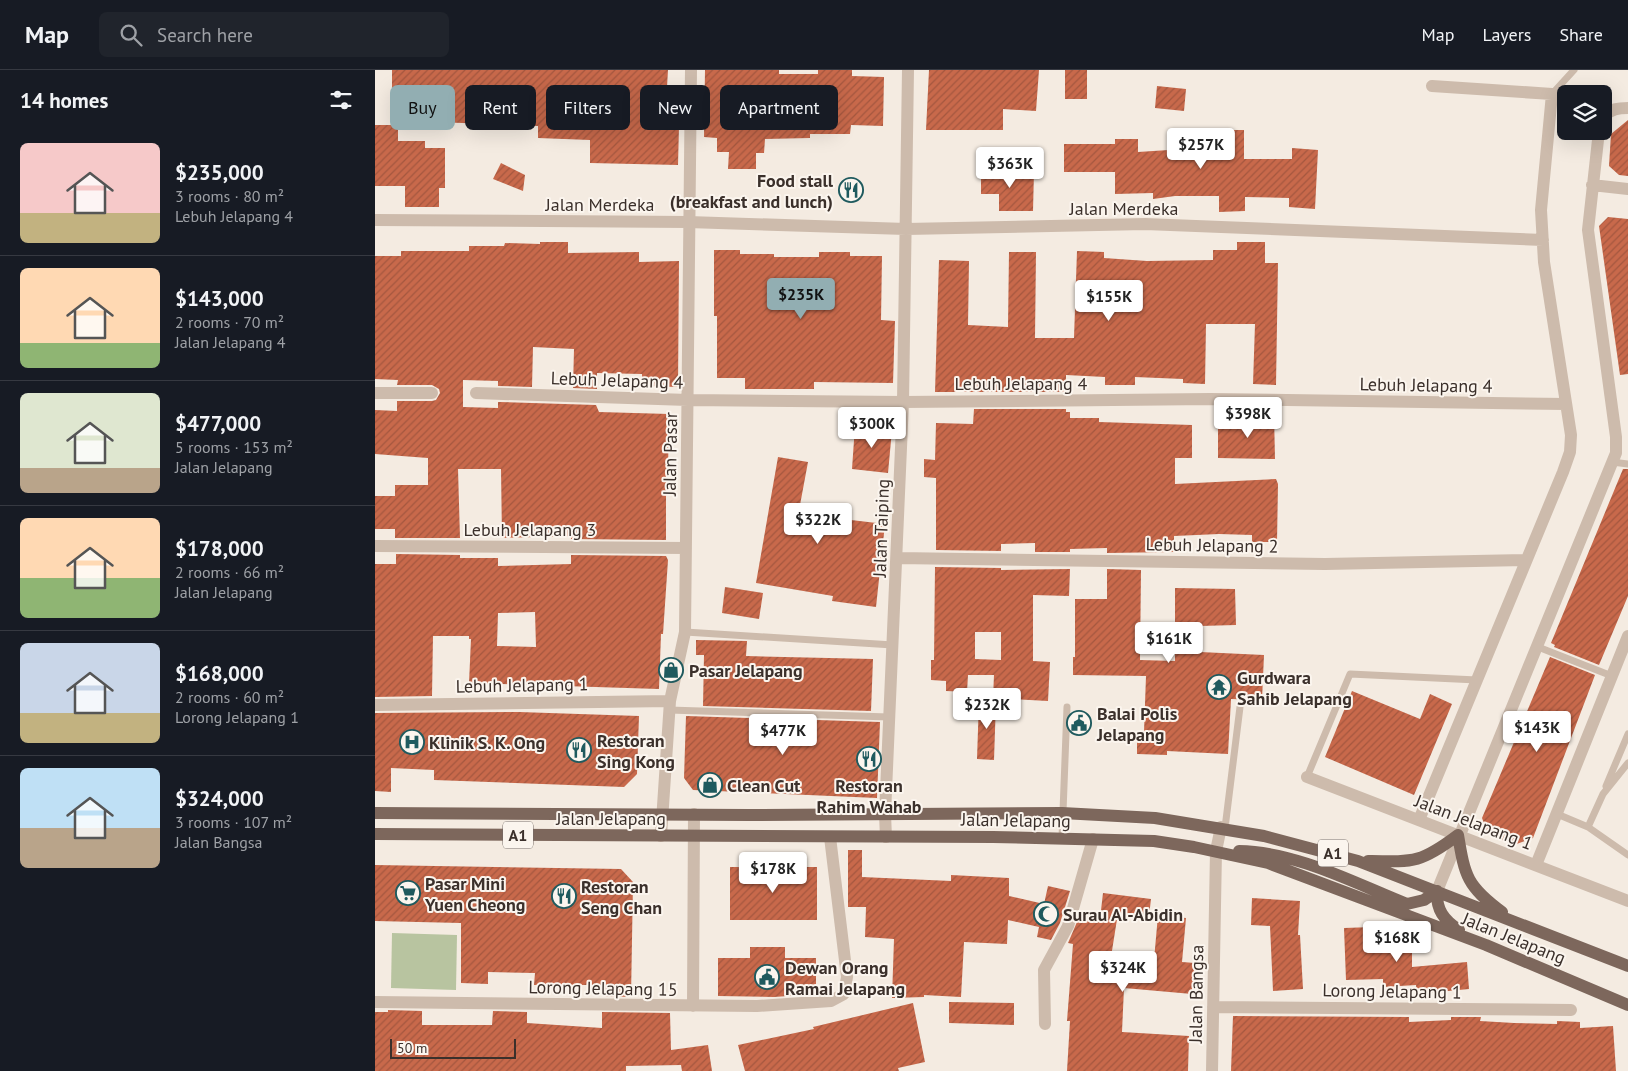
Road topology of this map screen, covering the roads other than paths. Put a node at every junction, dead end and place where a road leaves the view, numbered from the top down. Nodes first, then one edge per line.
1 (691, 70) edge
2 (908, 70) edge
3 (1574, 70) edge
4 (1432, 86) dead end
5 (1552, 94) junction
6 (1628, 108) edge
7 (1612, 111) edge
8 (1598, 140) edge
9 (1592, 185) junction
10 (1628, 189) edge
11 (375, 220) edge
12 (688, 222) junction
13 (906, 229) junction
14 (1543, 240) junction
15 (476, 392) dead end
16 (375, 393) edge
17 (432, 393) dead end
18 (689, 400) junction
19 (903, 402) junction
20 (1566, 404) junction
21 (1612, 462) junction
22 (1628, 464) edge
23 (375, 546) edge
24 (686, 548) junction
25 (897, 558) junction
26 (1525, 560) junction
27 (685, 632) junction
28 (1628, 636) edge
29 (893, 645) junction
30 (1538, 648) junction
31 (1612, 676) junction
32 (1477, 680) junction
33 (375, 705) edge
34 (670, 706) junction
35 (1067, 707) dead end
36 (1240, 707) dead end
37 (889, 718) junction
38 (1628, 734) edge
39 (1628, 763) edge
40 (1307, 777) joint
41 (1603, 794) junction
42 (375, 813) edge
43 (1062, 813) junction
44 (661, 814) junction
45 (693, 814) junction
46 (885, 814) junction
47 (1557, 814) junction
48 (1419, 820) junction
49 (1588, 827) junction
50 (1223, 828) junction
51 (375, 834) edge
52 (1458, 835) junction
53 (661, 836) junction
54 (693, 837) junction
55 (829, 837) junction
56 (886, 837) junction
57 (1062, 838) junction
58 (1093, 839) junction
59 (1216, 851) junction
60 (1628, 856) edge
61 (1358, 861) junction
62 (1537, 865) junction
63 (1437, 892) junction
64 (1628, 900) edge
65 (1513, 921) junction
66 (1486, 945) junction
67 (1628, 966) edge
68 (375, 1002) edge
69 (1628, 1005) edge
70 (693, 1006) junction
71 (1213, 1007) junction
72 (1571, 1010) dead end
73 (1045, 1024) dead end
74 (1212, 1071) edge

1 - 12 street, Jalan Pasar
2 - 13 street, Jalan Taiping
3 - 5 lane
4 - 5 street
5 - 14 street
6 - 7 street
8 - 9 street
9 - 10 street
9 - 21 street
11 - 12 street, Jalan Merdeka
12 - 13 street, Jalan Merdeka
12 - 18 street, Jalan Pasar
13 - 14 street, Jalan Merdeka
13 - 19 street, Jalan Taiping
14 - 20 street
15 - 18 street, Lebuh Jelapang 4
16 - 17 street
18 - 19 street, Lebuh Jelapang 4
18 - 24 street, Jalan Pasar
19 - 20 street, Lebuh Jelapang 4
19 - 25 street, Jalan Taiping
20 - 26 street
21 - 22 lane
21 - 30 street
23 - 24 street, Lebuh Jelapang 3
24 - 27 street, Jalan Pasar
25 - 26 street, Lebuh Jelapang 2
25 - 29 street, Jalan Taiping
26 - 32 street
27 - 29 lane
27 - 34 street, Jalan Pasar
28 - 31 street
29 - 37 street, Jalan Taiping
30 - 31 lane
30 - 52 street
31 - 47 street
32 - 40 lane
32 - 48 street
33 - 34 street, Lebuh Jelapang 1
34 - 37 lane
34 - 44 street, Jalan Pasar
35 - 43 lane
36 - 50 lane
37 - 46 street, Jalan Taiping
38 - 41 lane
39 - 41 lane
40 - 48 street, Jalan Jelapang 1
41 - 49 lane
42 - 44 main road, Jalan Jelapang / A1
43 - 46 main road, Jalan Jelapang / A1
43 - 50 main road, Jalan Jelapang / A1
43 - 57 lane
44 - 45 main road, Jalan Jelapang / A1
44 - 53 street, Jalan Pasar
45 - 46 main road, Jalan Jelapang / A1
45 - 54 street
46 - 56 street, Jalan Taiping
47 - 49 lane
47 - 62 street
48 - 52 street, Jalan Jelapang 1
49 - 60 lane
50 - 59 street, Jalan Bangsa
50 - 61 main road, Jalan Jelapang / A1
51 - 53 main road, Jalan Jelapang / A1
52 - 61 main road
52 - 62 street, Jalan Jelapang 1
52 - 63 street
52 - 65 main road
53 - 54 main road, Jalan Jelapang / A1
54 - 55 main road, Jalan Jelapang / A1
54 - 70 street
55 - 56 main road, Jalan Jelapang / A1
55 - 70 street, Lorong Jelapang 15
56 - 57 main road, Jalan Jelapang / A1
57 - 58 main road, Jalan Jelapang / A1
58 - 59 main road, Jalan Jelapang / A1
58 - 73 street
59 - 63 main road
59 - 66 main road, Jalan Jelapang / A1
59 - 71 street, Jalan Bangsa
61 - 63 main road, Jalan Jelapang / A1
62 - 64 street, Jalan Jelapang 1
63 - 65 main road, Jalan Jelapang / A1
63 - 66 main road
65 - 67 main road, Jalan Jelapang / A1
66 - 69 main road, Jalan Jelapang / A1
68 - 70 street, Lorong Jelapang 15
71 - 72 street, Lorong Jelapang 1
71 - 74 street, Jalan Bangsa

